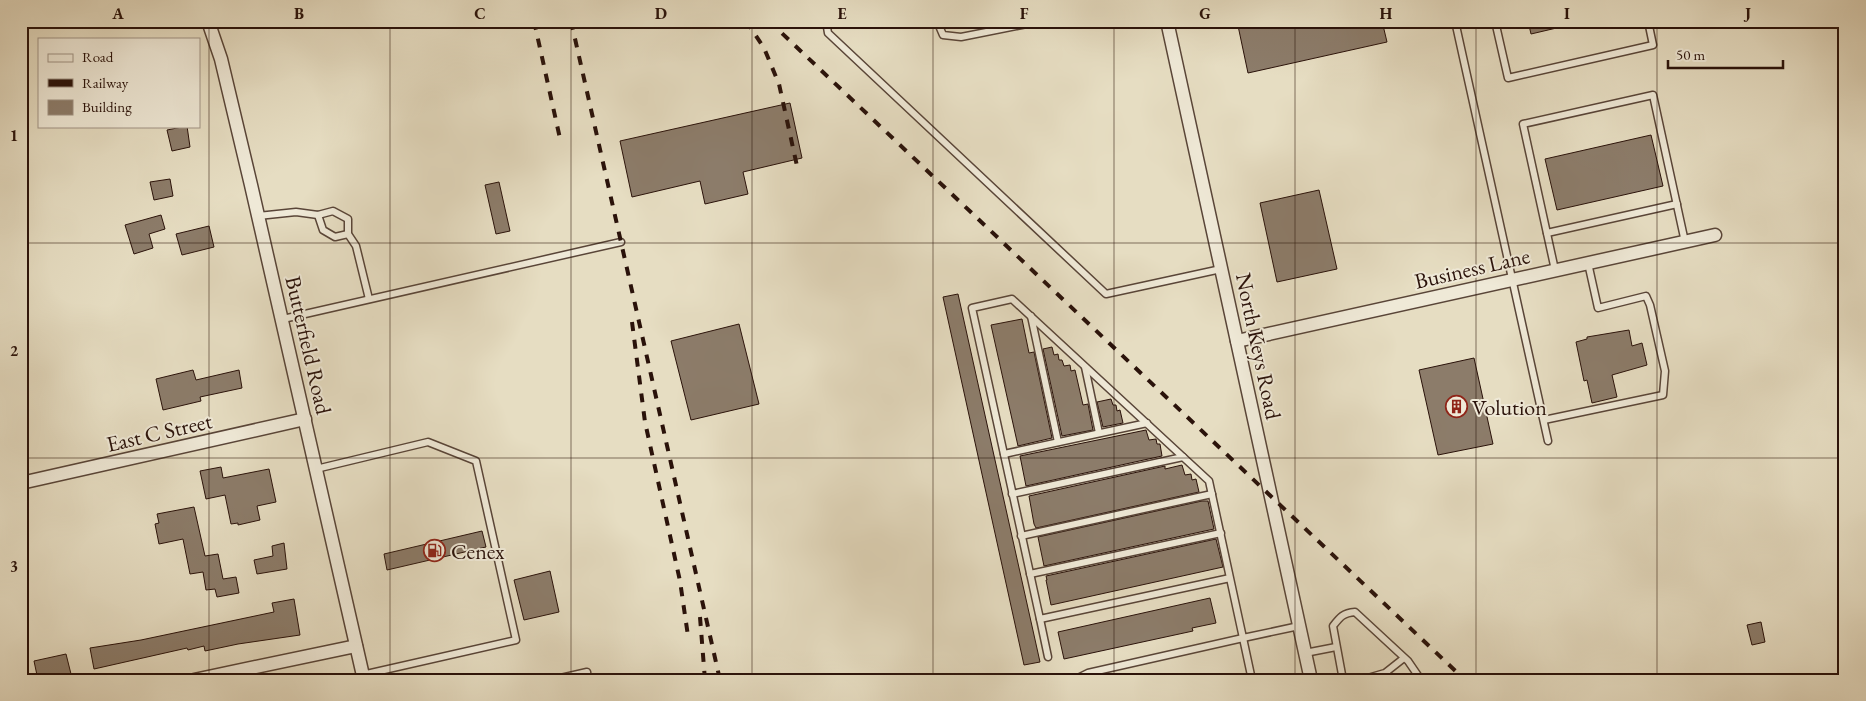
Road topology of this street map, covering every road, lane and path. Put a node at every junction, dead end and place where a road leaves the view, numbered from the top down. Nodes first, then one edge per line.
1 (208, 21) edge
2 (826, 21) edge
3 (938, 21) edge
4 (1042, 21) edge
5 (1167, 21) edge
6 (1455, 21) edge
7 (1495, 21) edge
8 (1648, 21) edge
9 (1676, 204) junction
10 (318, 214) junction
11 (258, 216) junction
12 (1547, 233) junction
13 (348, 234) junction
14 (1715, 235) dead end
15 (621, 242) dead end
16 (1685, 242) junction
17 (1588, 263) junction
18 (1221, 268) junction
19 (1555, 270) junction
20 (1513, 280) junction
21 (369, 299) junction
22 (1031, 316) junction
23 (282, 319) junction
24 (1237, 341) junction
25 (1085, 367) junction
26 (306, 419) junction
27 (1544, 420) junction
28 (1147, 422) junction
29 (1099, 433) junction
30 (1548, 441) dead end
31 (1058, 442) junction
32 (1004, 454) junction
33 (1183, 457) junction
34 (316, 468) junction
35 (21, 483) edge
36 (1012, 494) junction
37 (1212, 494) junction
38 (1221, 533) junction
39 (1021, 536) junction
40 (1030, 574) junction
41 (1230, 578) junction
42 (1040, 620) junction
43 (1299, 626) junction
44 (1244, 638) junction
45 (356, 646) junction
46 (1336, 648) junction
47 (1305, 653) junction
48 (1048, 657) dead end
49 (1404, 658) junction
50 (363, 677) edge
51 (194, 680) edge
52 (552, 680) edge
53 (588, 680) edge
54 (1074, 680) edge
55 (1252, 680) edge
56 (1311, 680) edge
57 (1343, 680) edge
58 (1361, 680) edge
59 (1421, 680) edge

1 - 11 street, Butterfield Road
2 - 18 lane
3 - 4 lane
5 - 18 street, North Keys Road
6 - 20 lane
7 - 8 lane
9 - 12 lane
9 - 12 lane
9 - 16 lane
10 - 11 lane
10 - 13 lane
10 - 13 lane
11 - 23 street, Butterfield Road
12 - 19 lane
13 - 21 lane
14 - 16 street, Business Lane
15 - 21 lane
16 - 17 street, Business Lane
17 - 19 street, Business Lane
17 - 27 lane
18 - 24 street, North Keys Road
19 - 20 street, Business Lane
20 - 24 street, Business Lane
20 - 27 lane
21 - 23 lane
22 - 25 lane
22 - 31 lane
22 - 32 lane
23 - 26 street, Butterfield Road
24 - 43 street, North Keys Road
25 - 28 lane
25 - 29 lane
26 - 34 street, Butterfield Road
26 - 35 street, East C Street
27 - 30 lane
28 - 29 lane
28 - 33 lane
29 - 31 lane
31 - 32 lane
32 - 36 lane
33 - 36 lane
33 - 37 lane
34 - 45 street, Butterfield Road
34 - 50 lane
36 - 39 lane
37 - 38 lane
37 - 39 lane
38 - 40 lane
38 - 41 lane
39 - 40 lane
40 - 42 lane
41 - 42 lane
41 - 44 lane
42 - 48 lane
43 - 44 lane
43 - 47 street, North Keys Road
44 - 54 lane
44 - 55 lane
45 - 50 street, Butterfield Road
45 - 51 street
46 - 47 lane
46 - 49 lane
46 - 57 lane
47 - 56 street, North Keys Road
49 - 58 lane
49 - 59 lane
52 - 53 lane

